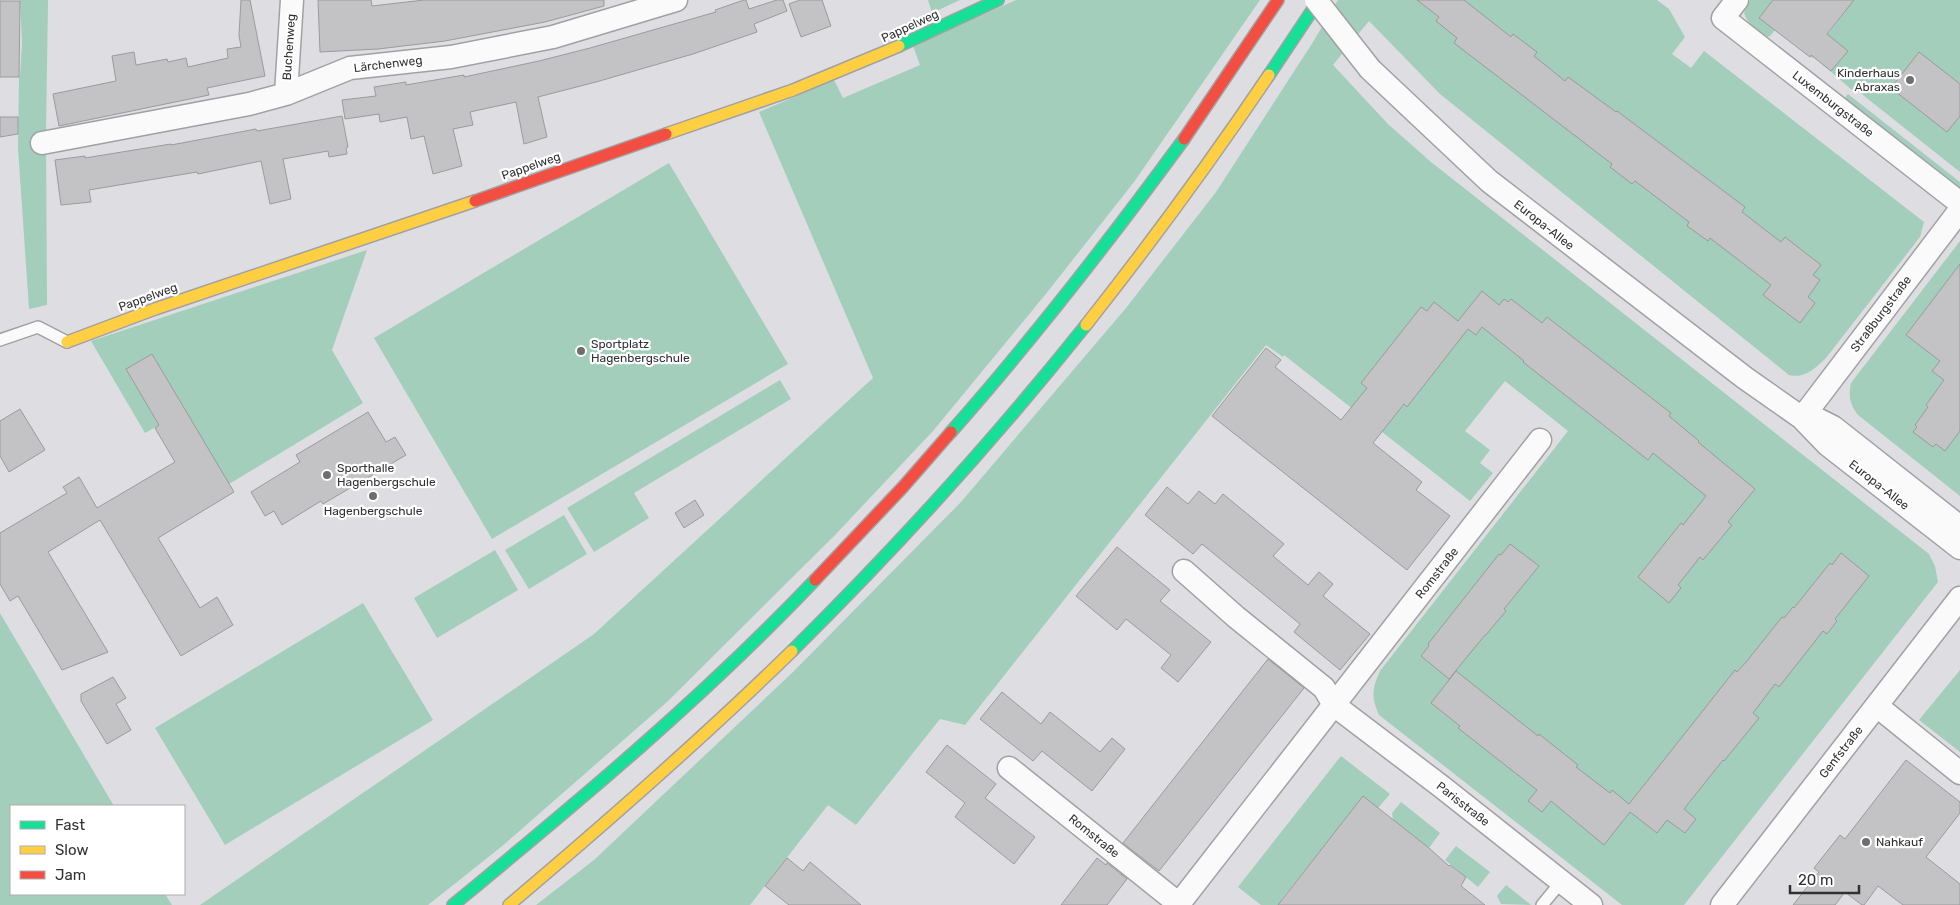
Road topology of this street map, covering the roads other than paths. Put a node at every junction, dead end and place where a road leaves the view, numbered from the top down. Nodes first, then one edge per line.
1 (292, 0) edge
2 (676, 0) edge
3 (998, 0) edge
4 (1278, 0) edge
5 (1318, 0) edge
6 (1737, 0) edge
7 (286, 94) junction
8 (42, 143) dead end
9 (1960, 203) edge
10 (1960, 210) edge
11 (0, 340) edge
12 (67, 342) joint
13 (1802, 418) junction
14 (1540, 440) dead end
15 (1960, 527) edge
16 (1960, 548) edge
17 (1184, 571) dead end
18 (1960, 598) edge
19 (1334, 705) junction
20 (1877, 706) junction
21 (1009, 768) dead end
22 (1960, 773) edge
23 (1561, 882) junction
24 (1178, 904) edge
25 (453, 905) edge
26 (509, 905) edge
27 (1542, 905) edge
28 (1590, 905) edge
29 (1722, 905) edge

1 - 7 street, Buchenweg
2 - 7 street, Lärchenweg
3 - 12 main road, Pappelweg
4 - 25 main road
5 - 13 street, Europa-Allee, bridge
5 - 26 main road
6 - 9 street, Luxemburgstraße
7 - 8 street, Lärchenweg
10 - 13 street, Straßburgstraße
11 - 12 lane
13 - 15 street, Europa-Allee
13 - 16 street, Europa-Allee
14 - 19 street, Romstraße
17 - 19 street
18 - 20 street, Genfstraße
19 - 23 street, Parisstraße
19 - 24 street, Romstraße
20 - 22 street
20 - 29 street, Genfstraße
21 - 24 street, Romstraße
23 - 27 lane
23 - 28 street, Parisstraße

